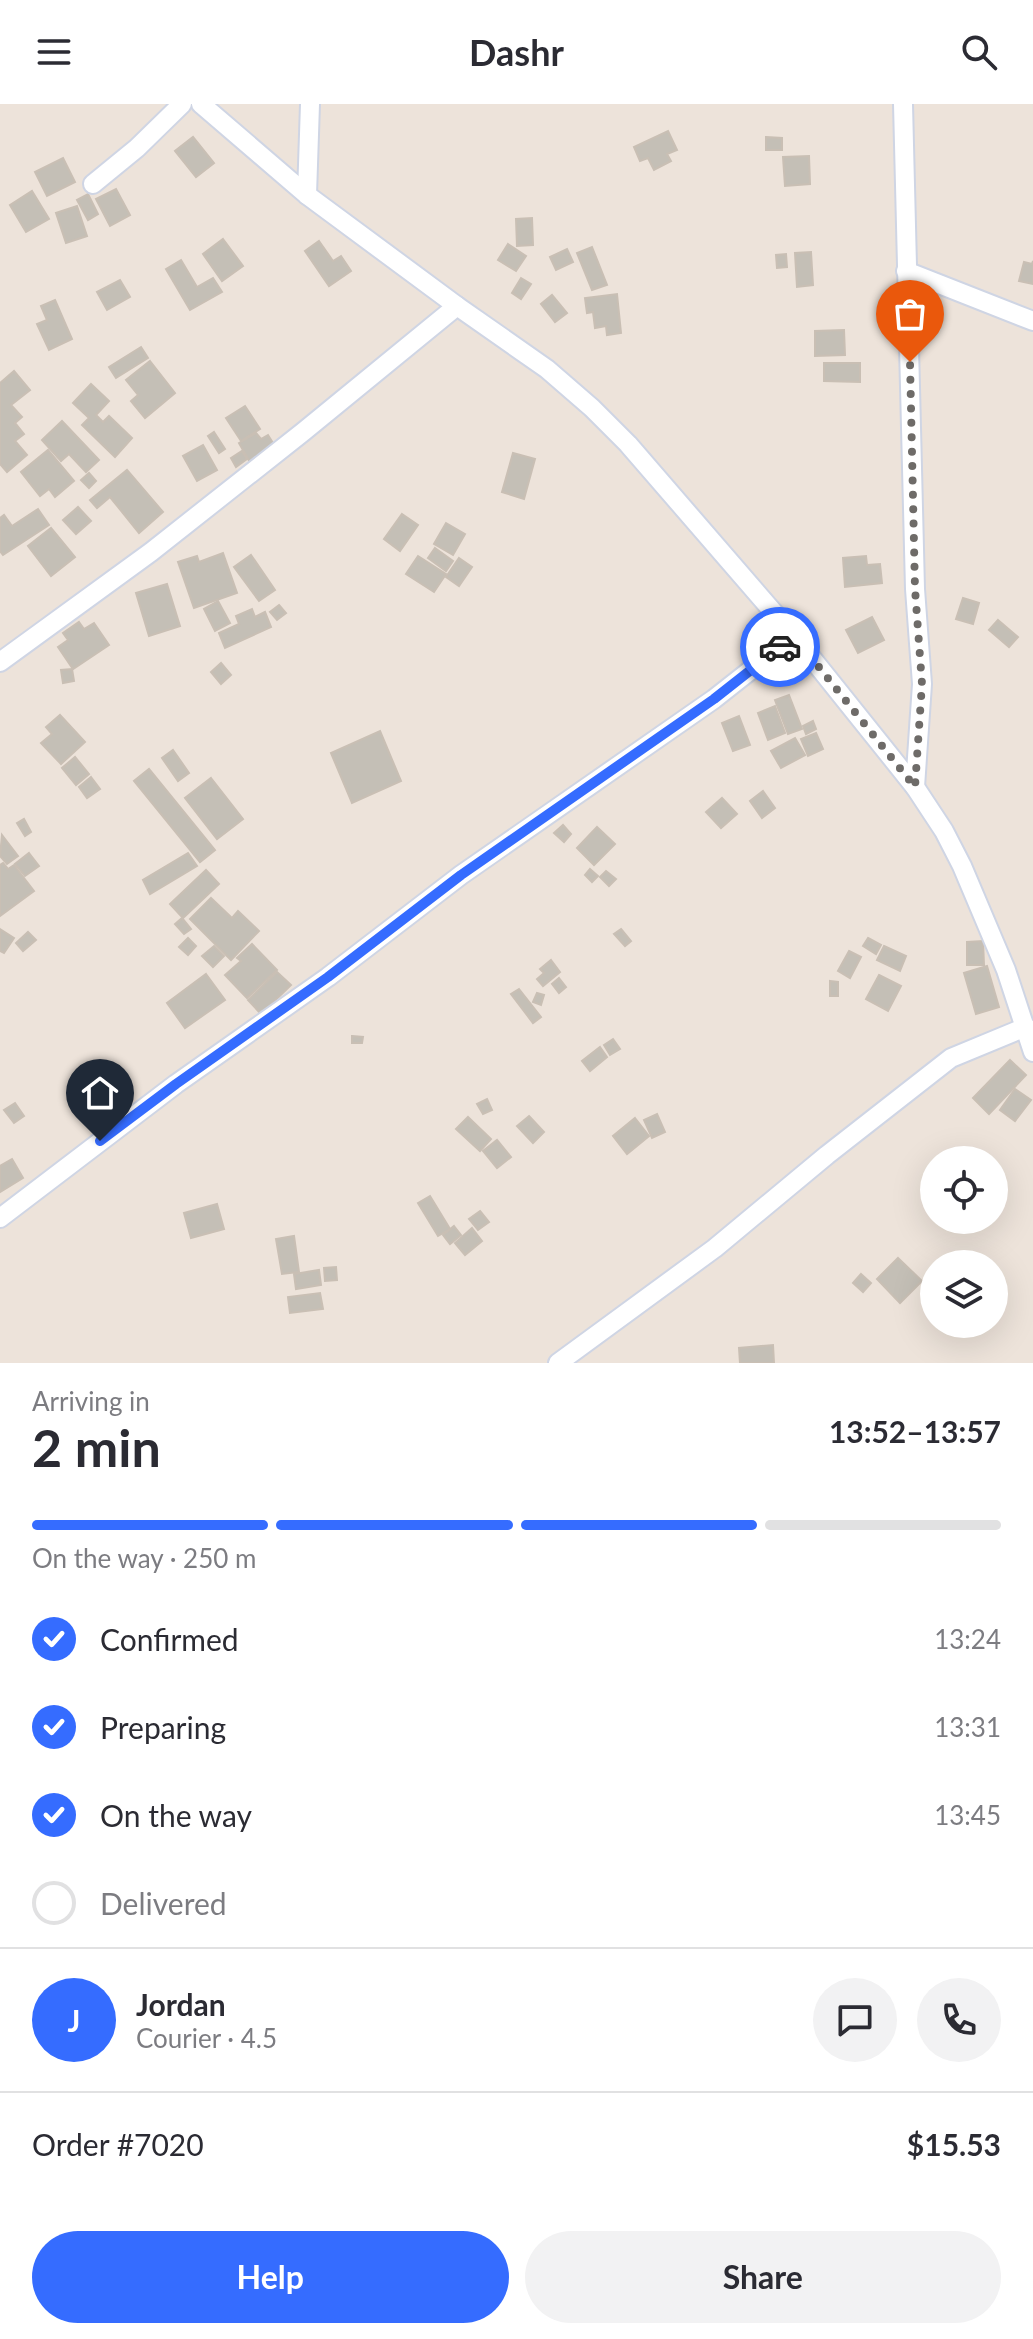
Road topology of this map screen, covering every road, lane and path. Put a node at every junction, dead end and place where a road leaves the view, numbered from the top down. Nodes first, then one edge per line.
1 (182, 104) edge
2 (201, 104) edge
3 (310, 104) edge
4 (903, 104) edge
5 (93, 184) dead end
6 (307, 195) junction
7 (906, 271) junction
8 (457, 306) junction
9 (1033, 321) edge
10 (794, 636) junction
11 (0, 662) edge
12 (915, 787) junction
13 (1026, 1027) junction
14 (1033, 1052) edge
15 (0, 1218) edge
16 (558, 1363) edge

1 - 5 street
2 - 6 street
3 - 6 street
4 - 7 street
6 - 8 street
7 - 9 street
7 - 12 street
8 - 10 street
8 - 11 street
10 - 12 street
10 - 15 street
12 - 13 street
13 - 14 street
13 - 16 street

